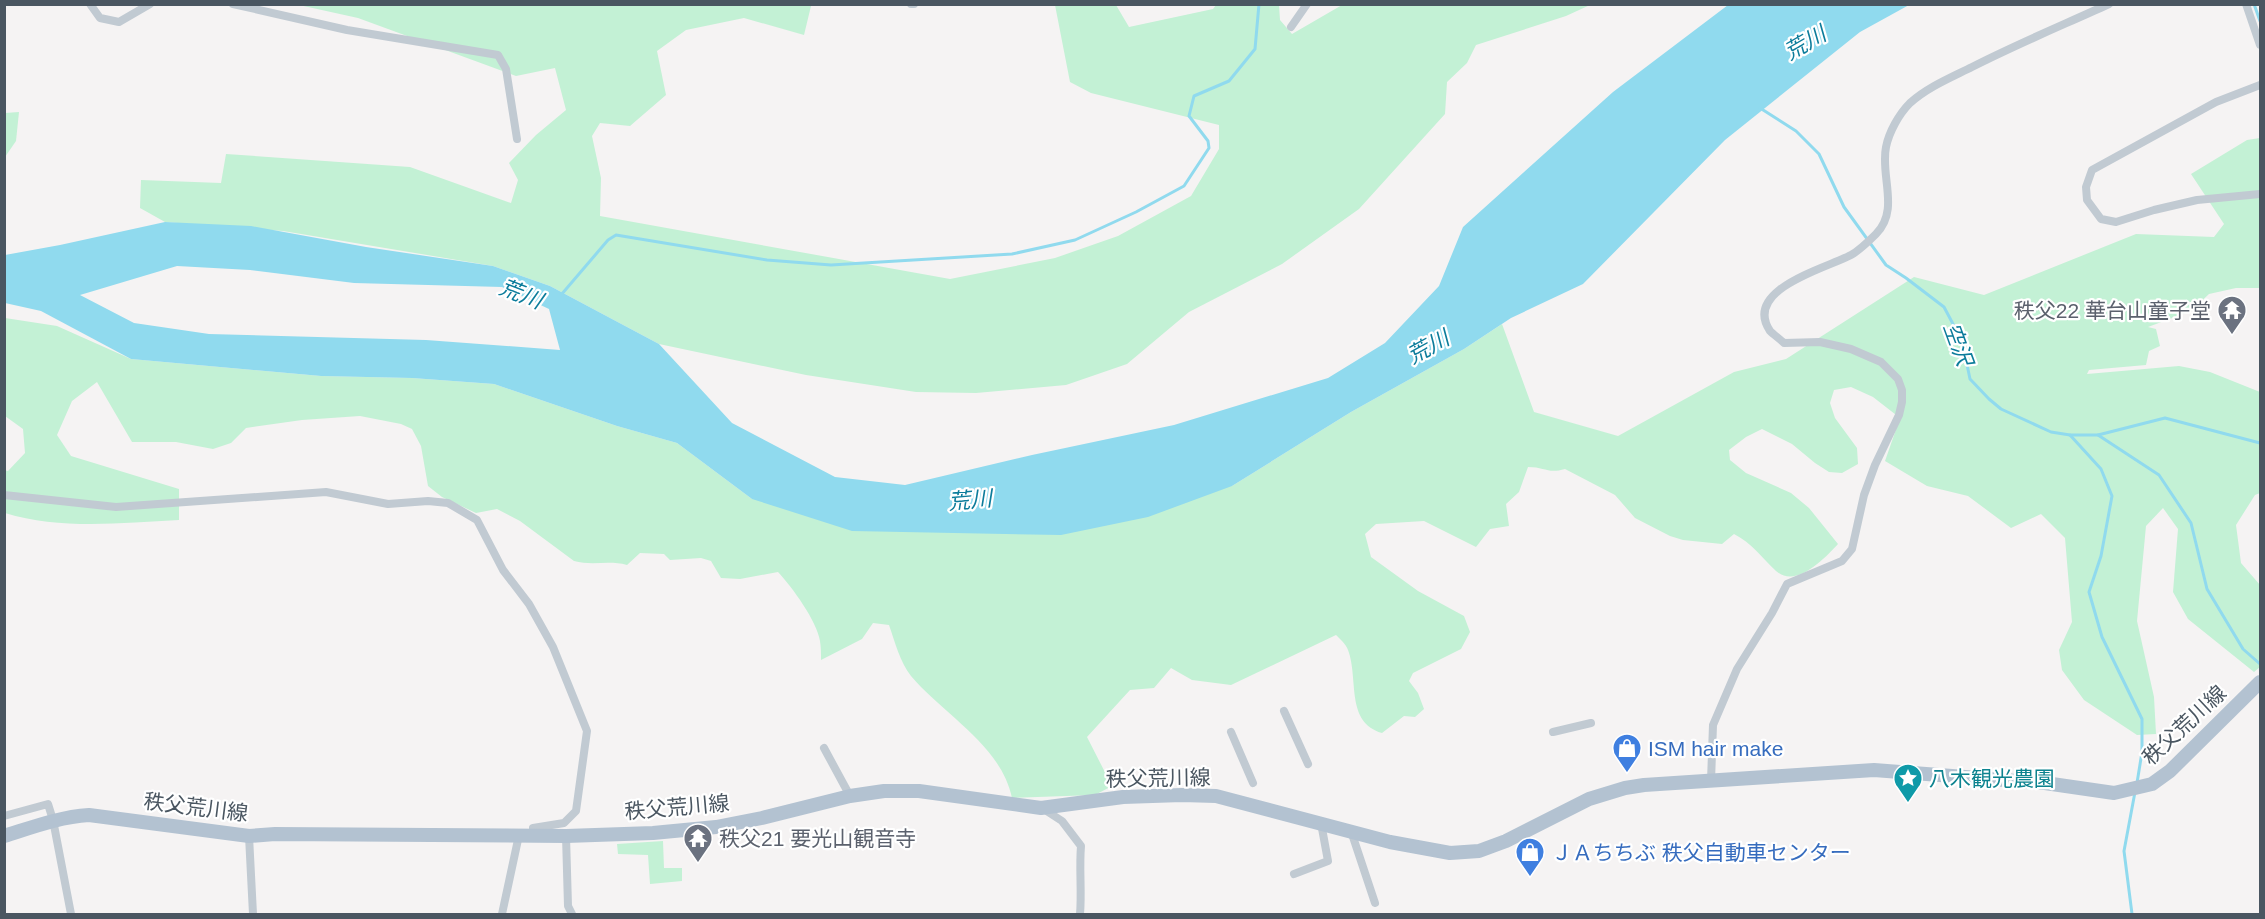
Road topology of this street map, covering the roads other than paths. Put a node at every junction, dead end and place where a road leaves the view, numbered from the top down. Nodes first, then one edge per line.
1 (90, 4) edge
2 (150, 4) edge
3 (233, 4) edge
4 (1307, 4) edge
5 (2109, 4) edge
6 (2246, 4) edge
7 (1291, 27) dead end
8 (2260, 45) edge
9 (2260, 86) edge
10 (517, 139) dead end
11 (2260, 194) edge
12 (4, 495) edge
13 (2260, 682) edge
14 (1284, 711) dead end
15 (1591, 723) dead end
16 (1231, 732) dead end
17 (1553, 732) dead end
18 (824, 748) dead end
19 (1308, 764) dead end
20 (1711, 782) junction
21 (1253, 783) dead end
22 (850, 796) junction
23 (1041, 808) junction
24 (4, 816) edge
25 (53, 820) junction
26 (1321, 823) junction
27 (1351, 831) junction
28 (519, 835) junction
29 (4, 836) edge
30 (249, 836) junction
31 (534, 836) junction
32 (566, 836) junction
33 (1294, 874) dead end
34 (1375, 903) dead end
35 (71, 915) edge
36 (253, 915) edge
37 (502, 915) edge
38 (572, 915) edge
39 (1080, 915) edge

1 - 2 street
3 - 10 street
4 - 7 street
5 - 20 street
6 - 8 street
9 - 11 street
12 - 31 street
13 - 20 main road, 秩父荒川線
14 - 19 street
15 - 17 street
16 - 21 street
18 - 22 street
20 - 27 main road, 秩父荒川線
22 - 23 main road, 秩父荒川線
22 - 32 main road, 秩父荒川線
23 - 26 main road, 秩父荒川線
23 - 39 street
24 - 25 street
25 - 29 main road, 秩父荒川線
25 - 30 main road, 秩父荒川線
25 - 35 street
26 - 27 main road, 秩父荒川線
26 - 33 street
27 - 34 street
28 - 30 main road, 秩父荒川線
28 - 31 main road, 秩父荒川線
28 - 37 street
30 - 36 street
31 - 32 main road, 秩父荒川線
32 - 38 street

